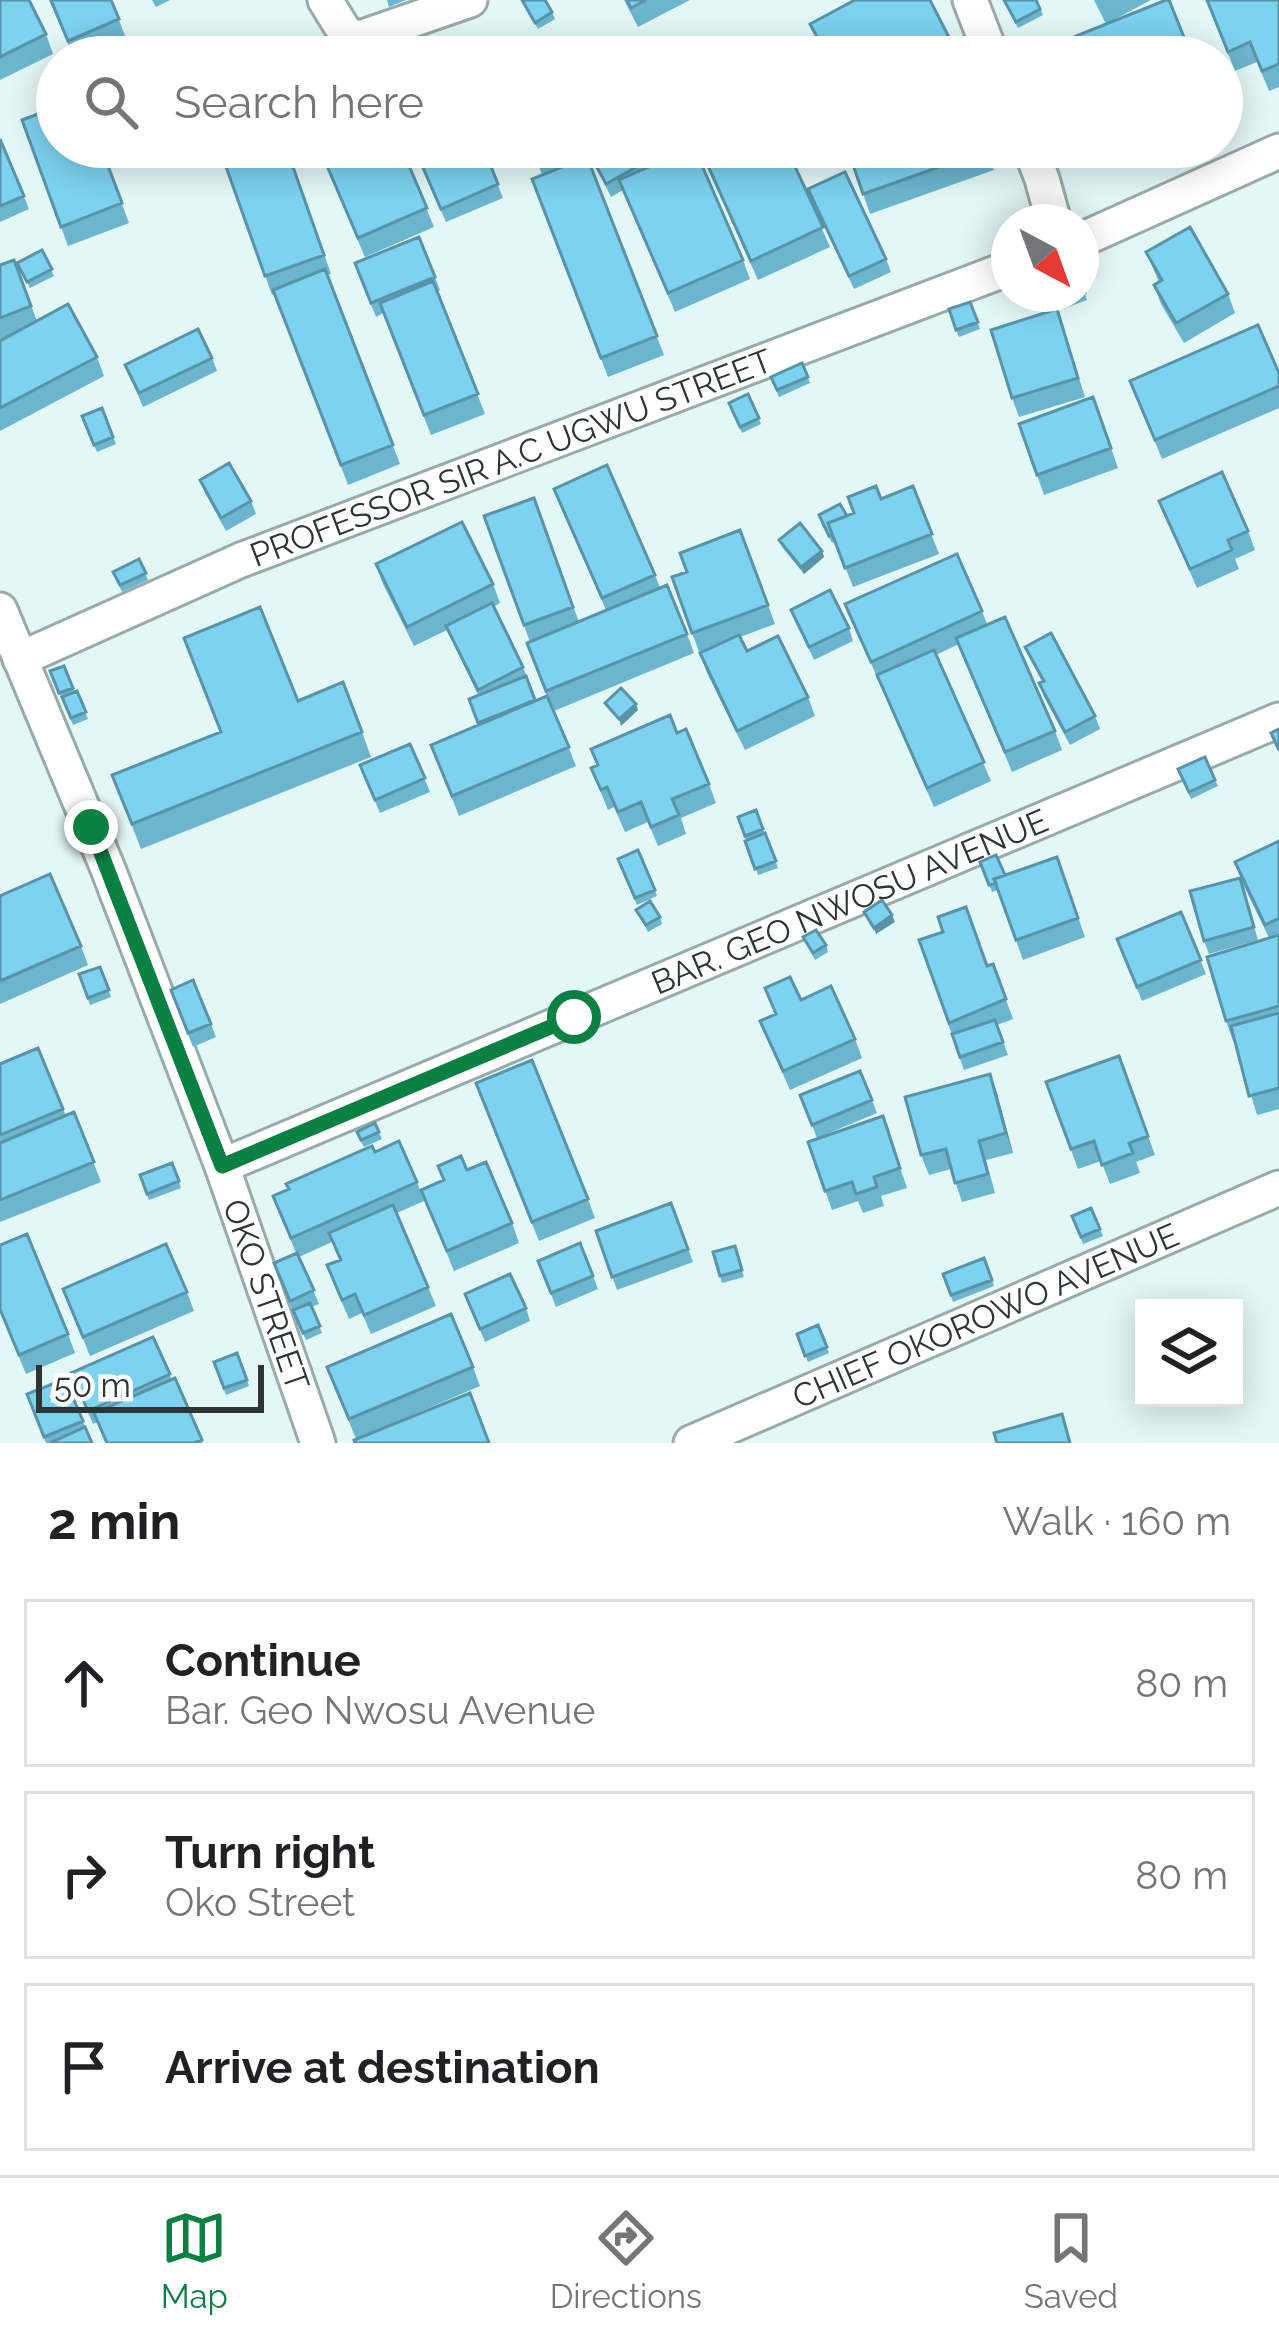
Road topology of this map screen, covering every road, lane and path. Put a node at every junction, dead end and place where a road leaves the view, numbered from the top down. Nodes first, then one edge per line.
1 (325, 0) edge
2 (470, 0) edge
3 (970, 0) edge
4 (352, 36) edge
5 (365, 36) edge
6 (984, 36) edge
7 (1279, 151) edge
8 (1243, 167) edge
9 (1038, 168) edge
10 (1241, 168) edge
11 (1049, 204) edge
12 (1099, 232) edge
13 (991, 275) edge
14 (0, 610) edge
15 (20, 659) junction
16 (1279, 720) edge
17 (222, 1166) junction
18 (1279, 1187) edge
19 (318, 1443) edge
20 (691, 1443) edge

1 - 4 street
2 - 5 street
3 - 6 street
7 - 8 street
9 - 11 street
10 - 12 street
13 - 15 street, PROFESSOR SIR A.C UGWU STREET
14 - 15 street, OKO STREET
15 - 17 street, OKO STREET
16 - 17 street, BAR. GEO NWOSU AVENUE
17 - 19 street, OKO STREET
18 - 20 street, CHIEF OKOROWO AVENUE

